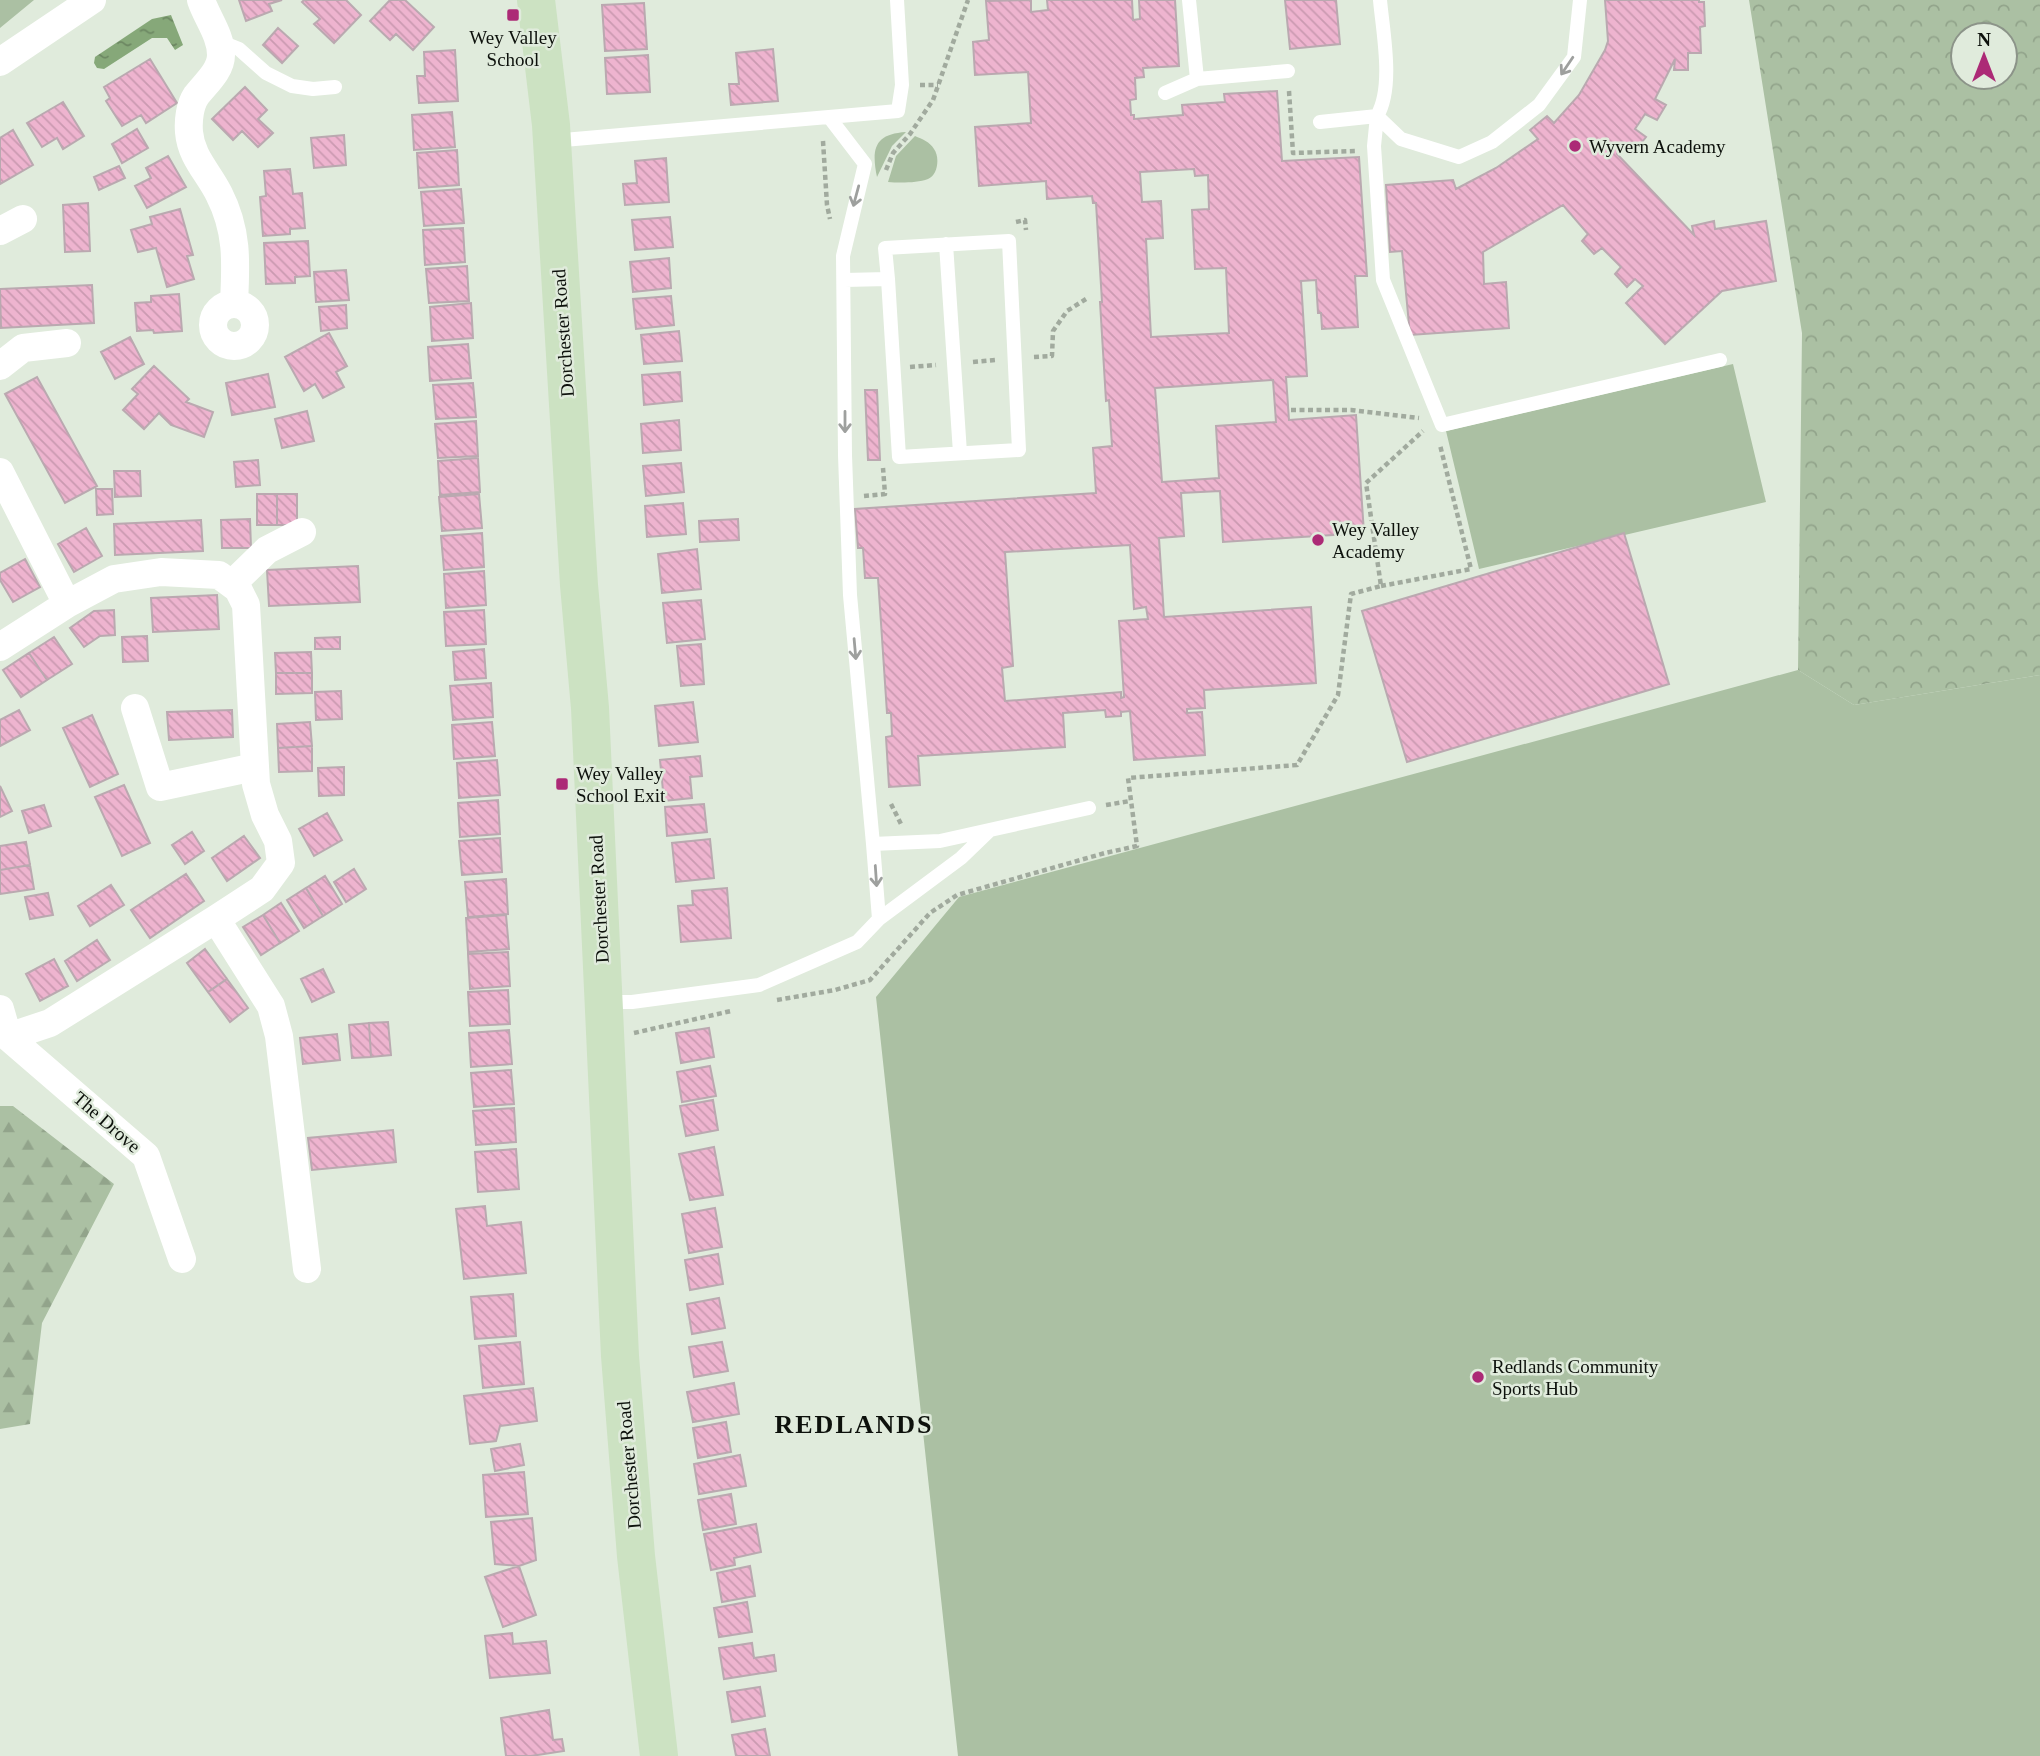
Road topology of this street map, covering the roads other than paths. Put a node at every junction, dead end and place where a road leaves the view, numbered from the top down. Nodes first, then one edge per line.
1 (92, 0) edge
2 (201, 0) edge
3 (536, 0) edge
4 (897, 0) edge
5 (1189, 0) edge
6 (1380, 0) edge
7 (1580, 0) edge
8 (219, 41) junction
9 (0, 62) edge
10 (1288, 71) dead end
11 (1197, 79) junction
12 (335, 88) dead end
13 (1165, 93) dead end
14 (1377, 116) junction
15 (829, 117) junction
16 (1320, 122) dead end
17 (551, 141) junction
18 (946, 244) junction
19 (888, 279) junction
20 (844, 280) junction
21 (234, 303) dead end
22 (66, 343) dead end
23 (1720, 360) dead end
24 (0, 366) edge
25 (960, 453) junction
26 (0, 472) edge
27 (302, 532) dead end
28 (232, 584) junction
29 (66, 604) junction
30 (0, 647) edge
31 (135, 708) dead end
32 (255, 767) junction
33 (1089, 808) dead end
34 (990, 830) junction
35 (873, 844) junction
36 (216, 919) junction
37 (878, 919) junction
38 (0, 1009) edge
39 (605, 1020) junction
40 (8, 1037) junction
41 (182, 1259) dead end
42 (307, 1269) dead end
43 (659, 1756) edge

1 - 9 street
2 - 8 street
3 - 17 main road, Dorchester Road
4 - 15 lane
5 - 11 lane
6 - 14 lane
7 -> 14 lane
8 - 12 lane
8 - 21 street
10 - 11 lane
11 - 13 lane
14 - 16 lane
14 - 23 lane
15 - 17 lane
15 -> 20 lane
17 - 39 main road, Dorchester Road
18 - 19 lane
18 - 25 lane
18 - 25 lane
19 - 20 lane
19 - 25 lane
20 -> 35 lane
22 - 24 street
26 - 29 street
27 - 28 street
28 - 29 street
28 - 32 street
29 - 30 street
31 - 32 street
32 - 36 street
33 - 34 lane
34 - 35 lane
34 - 37 lane
35 -> 37 lane
36 - 40 street
36 - 42 street
37 - 39 lane
38 - 40 street
39 - 43 main road, Dorchester Road
40 - 41 street, The Drove

